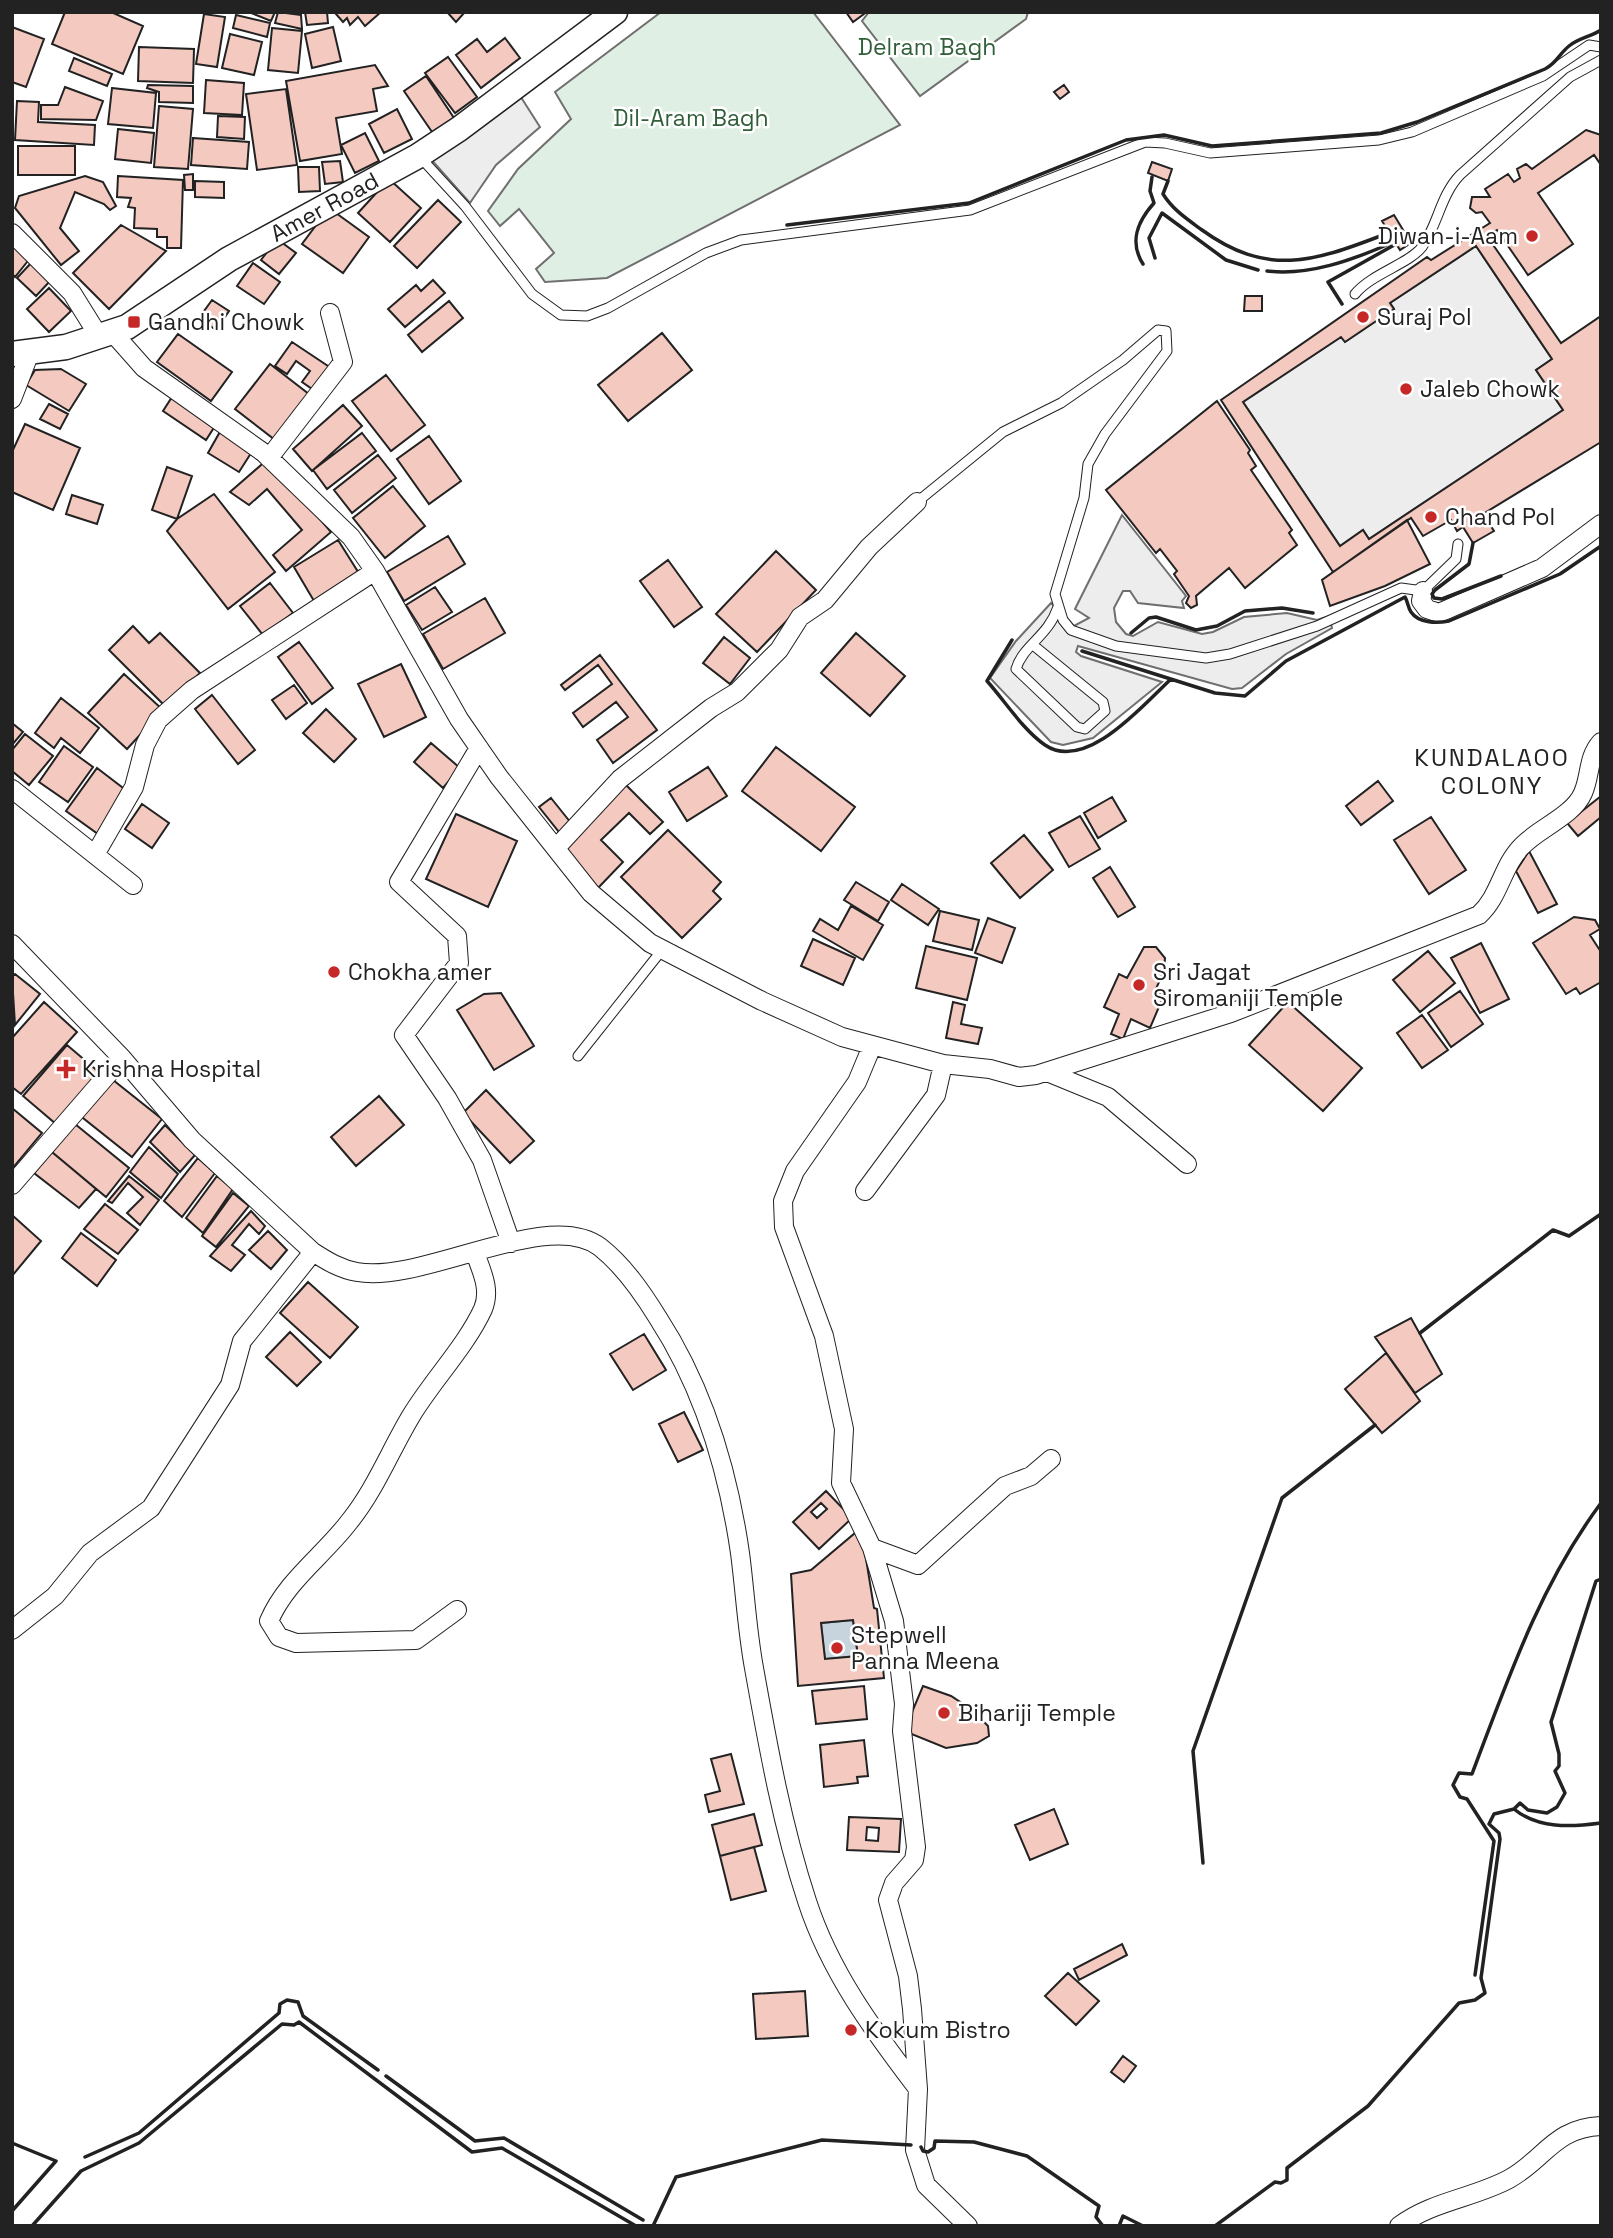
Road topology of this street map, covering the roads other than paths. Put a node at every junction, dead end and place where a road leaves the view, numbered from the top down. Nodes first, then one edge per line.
1 (615, 12) edge
2 (1601, 47) edge
3 (1601, 60) edge
4 (418, 156) junction
5 (12, 233) edge
6 (1354, 294) dead end
7 (330, 313) dead end
8 (106, 336) junction
9 (20, 354) edge
10 (12, 399) edge
11 (269, 458) junction
12 (917, 502) joint
13 (1601, 524) edge
14 (1458, 544) dead end
15 (375, 570) junction
16 (1423, 591) junction
17 (1058, 607) junction
18 (1033, 645) junction
19 (1601, 742) edge
20 (479, 748) junction
21 (12, 789) edge
22 (555, 848) junction
23 (96, 853) junction
24 (133, 886) dead end
25 (12, 944) edge
26 (662, 950) junction
27 (872, 1046) junction
28 (578, 1056) dead end
29 (122, 1058) junction
30 (943, 1064) junction
31 (1047, 1072) junction
32 (1187, 1164) dead end
33 (12, 1185) edge
34 (865, 1191) dead end
35 (512, 1243) junction
36 (313, 1252) junction
37 (475, 1253) junction
38 (1051, 1459) dead end
39 (872, 1548) junction
40 (457, 1610) dead end
41 (12, 1630) edge
42 (918, 2089) junction
43 (1601, 2126) edge
44 (968, 2226) edge
45 (1399, 2226) edge

1 - 4 main road, Amer Road
2 - 4 lane
3 - 6 lane
4 - 8 main road, Amer Road
5 - 8 street
7 - 11 street
8 - 9 main road, Amer Road
8 - 11 street
9 - 10 street
11 - 15 street
12 - 17 lane
12 - 22 street
13 - 16 street
14 - 16 lane
15 - 20 street
15 - 23 street
16 - 17 lane
17 - 18 lane
18 - 18 lane
19 - 31 street
20 - 22 street
20 - 35 street
21 - 23 street
22 - 26 street
23 - 24 street
25 - 29 street
26 - 27 street
26 - 28 lane
27 - 30 street
27 - 39 street
29 - 33 street
29 - 36 street
30 - 31 street
30 - 34 street
31 - 32 street
35 - 37 street
35 - 42 street
36 - 37 street
36 - 41 street
37 - 40 street
38 - 39 street
39 - 42 street
42 - 44 street
43 - 45 street

